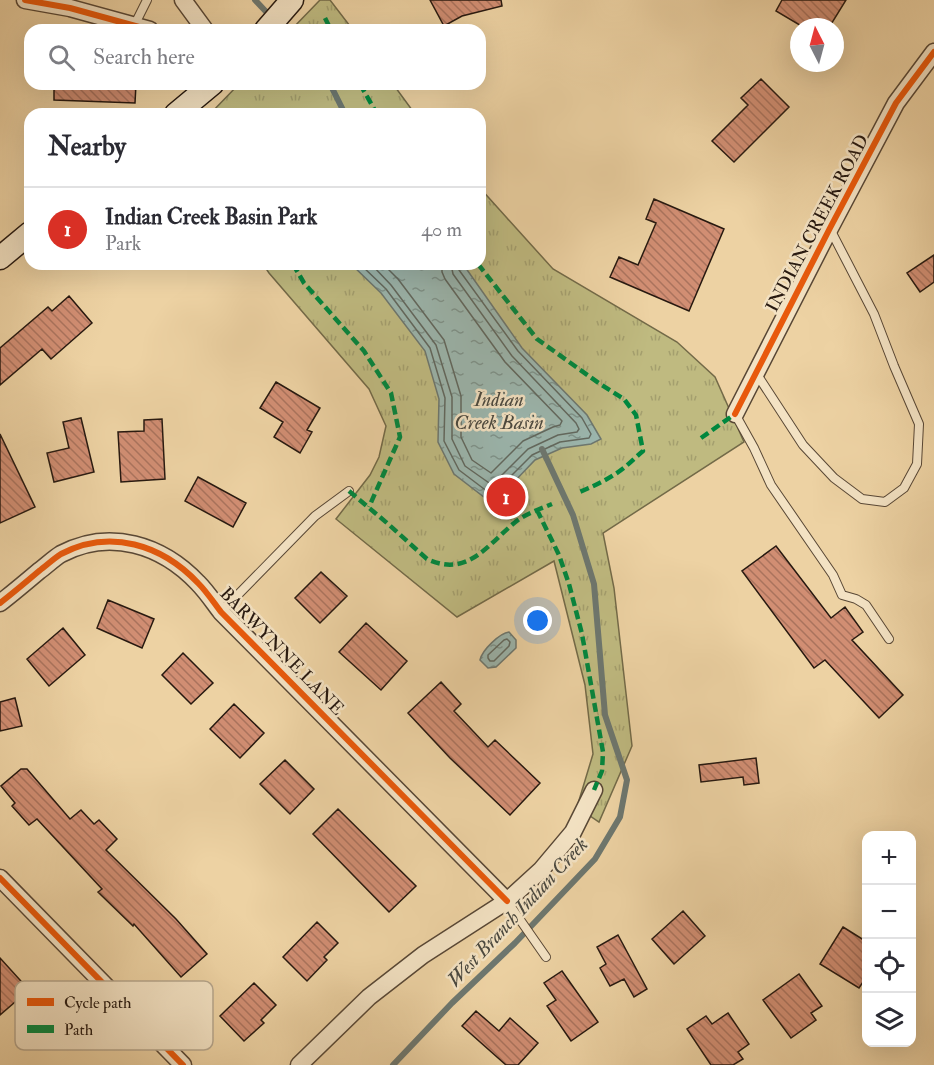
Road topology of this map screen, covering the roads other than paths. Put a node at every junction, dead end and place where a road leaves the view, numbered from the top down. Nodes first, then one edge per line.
1 (26, 0) edge
2 (147, 0) edge
3 (183, 0) edge
4 (128, 24) edge
5 (143, 24) edge
6 (201, 24) edge
7 (934, 52) edge
8 (205, 90) edge
9 (183, 108) edge
10 (830, 228) junction
11 (24, 238) edge
12 (0, 258) edge
13 (756, 373) junction
14 (735, 414) joint
15 (349, 491) dead end
16 (0, 603) edge
17 (221, 612) junction
18 (889, 639) dead end
19 (594, 790) dead end
20 (0, 878) edge
21 (507, 902) junction
22 (546, 957) dead end
23 (101, 981) edge
24 (168, 1050) edge
25 (183, 1065) edge
26 (299, 1065) edge

1 - 4 street
2 - 5 lane
3 - 6 street
7 - 10 street, INDIAN CREEK ROAD
8 - 9 main road
10 - 13 street, INDIAN CREEK ROAD
10 - 13 lane
11 - 12 main road
13 - 14 street, INDIAN CREEK ROAD
14 - 18 lane
15 - 17 lane
16 - 17 street, BARWYNNE LANE
17 - 21 street, BARWYNNE LANE
19 - 21 street
20 - 23 street
21 - 22 lane
21 - 26 street
24 - 25 street

